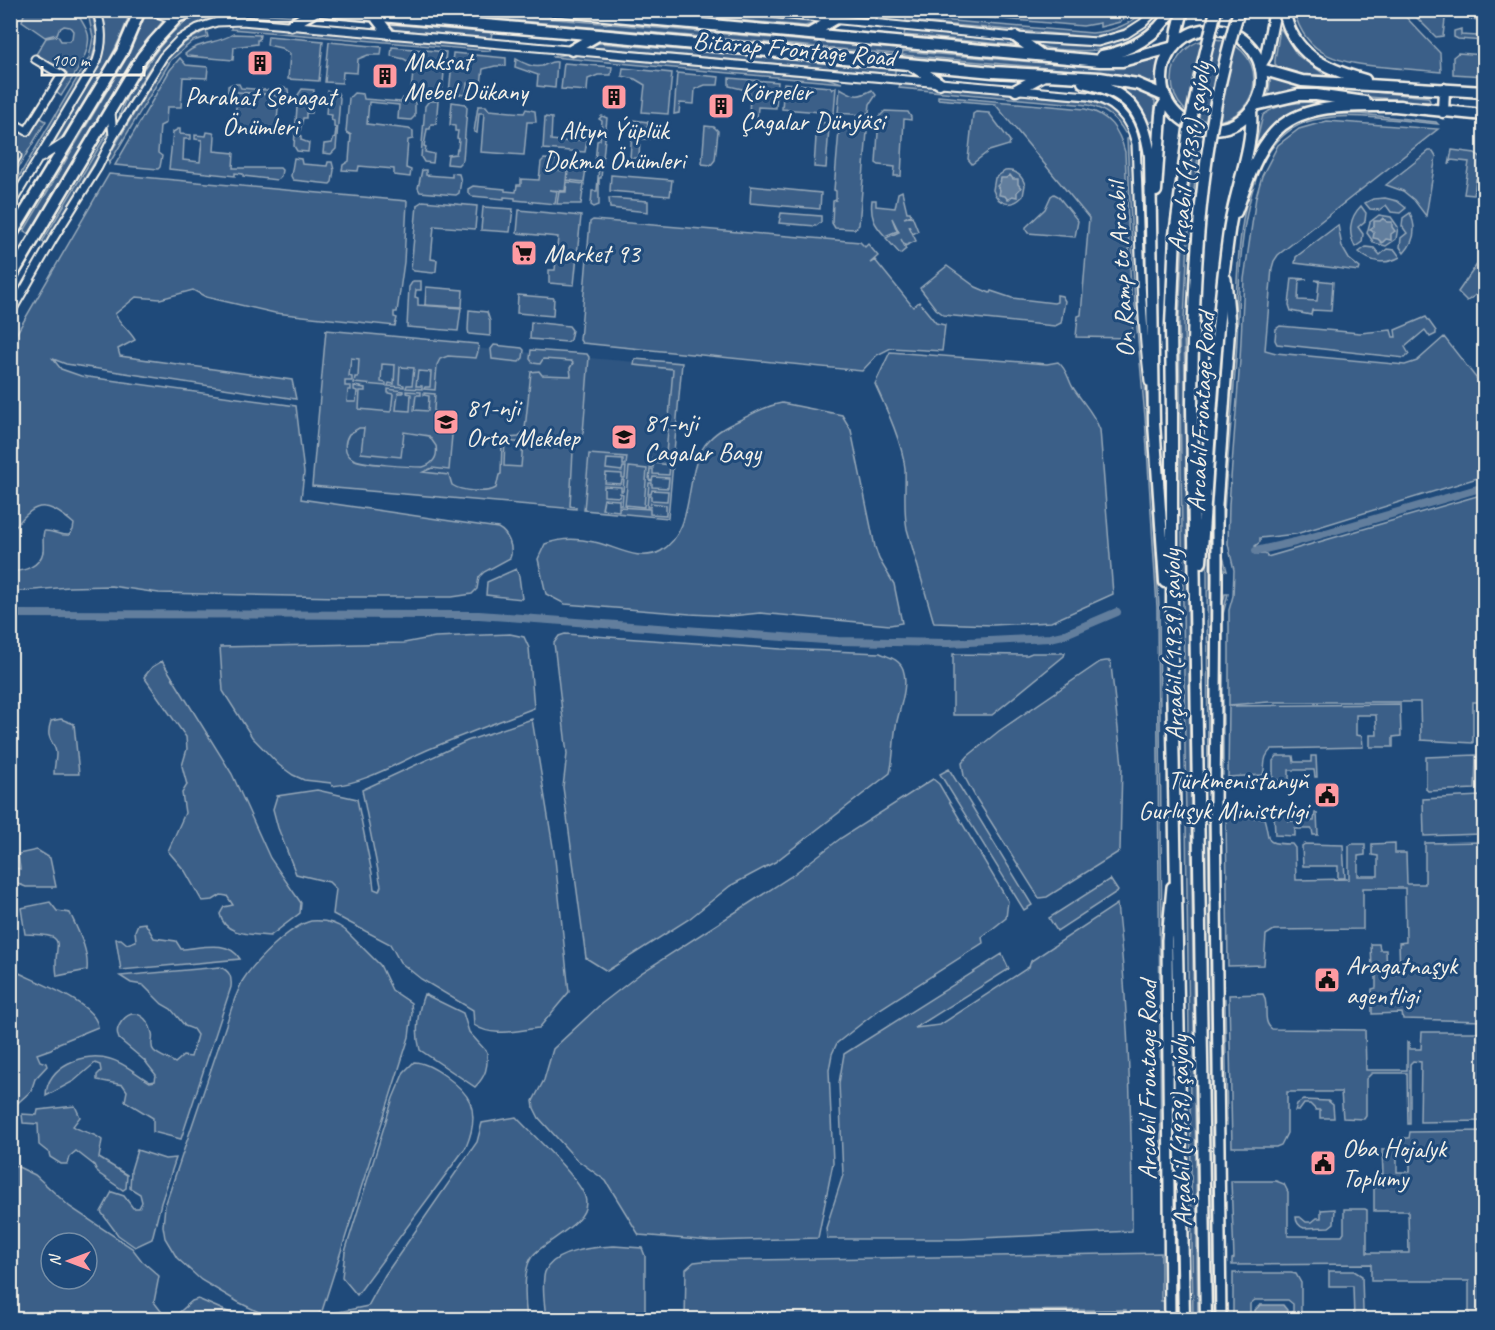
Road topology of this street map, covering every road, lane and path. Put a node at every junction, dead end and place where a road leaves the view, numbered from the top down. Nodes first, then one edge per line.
1 (140, 10) edge
2 (155, 10) edge
3 (194, 10) edge
4 (551, 10) edge
5 (736, 10) edge
6 (872, 10) edge
7 (1156, 10) edge
8 (1172, 10) edge
9 (1183, 10) edge
10 (1216, 10) edge
11 (1239, 10) edge
12 (1275, 10) edge
13 (1284, 10) edge
14 (314, 11) edge
15 (98, 14) edge
16 (374, 15) junction
17 (178, 16) junction
18 (835, 19) junction
19 (871, 22) junction
20 (291, 25) junction
21 (388, 33) junction
22 (809, 34) junction
23 (599, 35) junction
24 (1016, 37) junction
25 (1175, 45) junction
26 (573, 50) junction
27 (1042, 55) junction
28 (1063, 57) junction
29 (34, 59) dead end
30 (909, 63) junction
31 (1261, 67) junction
32 (1043, 75) junction
33 (939, 83) junction
34 (1404, 87) junction
35 (1444, 89) junction
36 (1016, 90) junction
37 (1485, 92) edge
38 (1166, 98) junction
39 (1401, 106) junction
40 (1253, 108) junction
41 (111, 112) junction
42 (1443, 112) junction
43 (1485, 115) edge
44 (1126, 117) joint
45 (10, 121) edge
46 (113, 137) junction
47 (69, 140) junction
48 (17, 156) dead end
49 (39, 159) junction
50 (10, 167) edge
51 (10, 206) edge
52 (1229, 229) junction
53 (10, 237) edge
54 (1151, 261) junction
55 (1225, 263) junction
56 (10, 279) edge
57 (14, 305) edge
58 (10, 314) edge
59 (1154, 423) junction
60 (1196, 634) junction
61 (1172, 677) junction
62 (1176, 840) junction
63 (1170, 1320) edge
64 (1184, 1320) edge
65 (1206, 1320) edge
66 (1221, 1320) edge

1 - 47 main road
2 - 17 main road
3 - 17 main road
4 - 22 main road
5 - 18 street, Bitarap Frontage Road
6 - 19 street
7 - 24 street, Bitarap Frontage Road
8 - 28 main road
9 - 25 main road
10 - 61 main road, Arçabil (1939) şaýoly, bridge
11 - 60 main road, Arçabil (1939) şaýoly, bridge
12 - 31 main road
13 - 34 main road
14 - 16 main road
14 - 20 main road
15 - 49 street
16 - 21 main road
16 - 23 main road
17 - 41 main road
18 - 19 street, Bitarap Frontage Road
18 - 22 main road
19 - 24 street, Bitarap Frontage Road
20 - 21 street, Bitarap Frontage Road
20 - 46 street, Bitarap Frontage Road
21 - 26 street, Bitarap Frontage Road
22 - 27 main road
23 - 26 main road
23 - 30 main road
24 - 27 main road
25 - 28 main road
25 - 31 main road
25 - 38 main road
26 - 33 street, Bitarap Frontage Road
27 - 28 main road
29 - 45 street
30 - 32 main road
30 - 33 main road
31 - 34 main road
31 - 40 main road
32 - 36 main road
32 - 38 main road
32 - 54 main road
33 - 36 street, Bitarap Frontage Road
34 - 35 main road
35 - 37 main road
35 - 42 main road
36 - 44 street, Bitarap Frontage Road
38 - 40 main road
38 - 54 main road
39 - 40 main road
39 - 42 main road
39 - 52 main road
40 - 52 main road
41 - 46 street
41 - 56 main road
42 - 43 main road
44 - 59 street, On Ramp to Arcabil
46 - 57 street, Bitarap Frontage Road
47 - 49 street
47 - 53 main road
48 - 50 street
49 - 51 street
52 - 55 main road
54 - 59 main road
55 - 60 main road
55 - 66 street, Arcabil Frontage Road
57 - 58 street, Bitarap Frontage Road
59 - 61 main road
60 - 65 main road, Arçabil (1939) şaýoly
61 - 62 main road, Arçabil (1939) şaýoly
62 - 63 street, Arcabil Frontage Road
62 - 64 main road, Arçabil (1939) şaýoly

